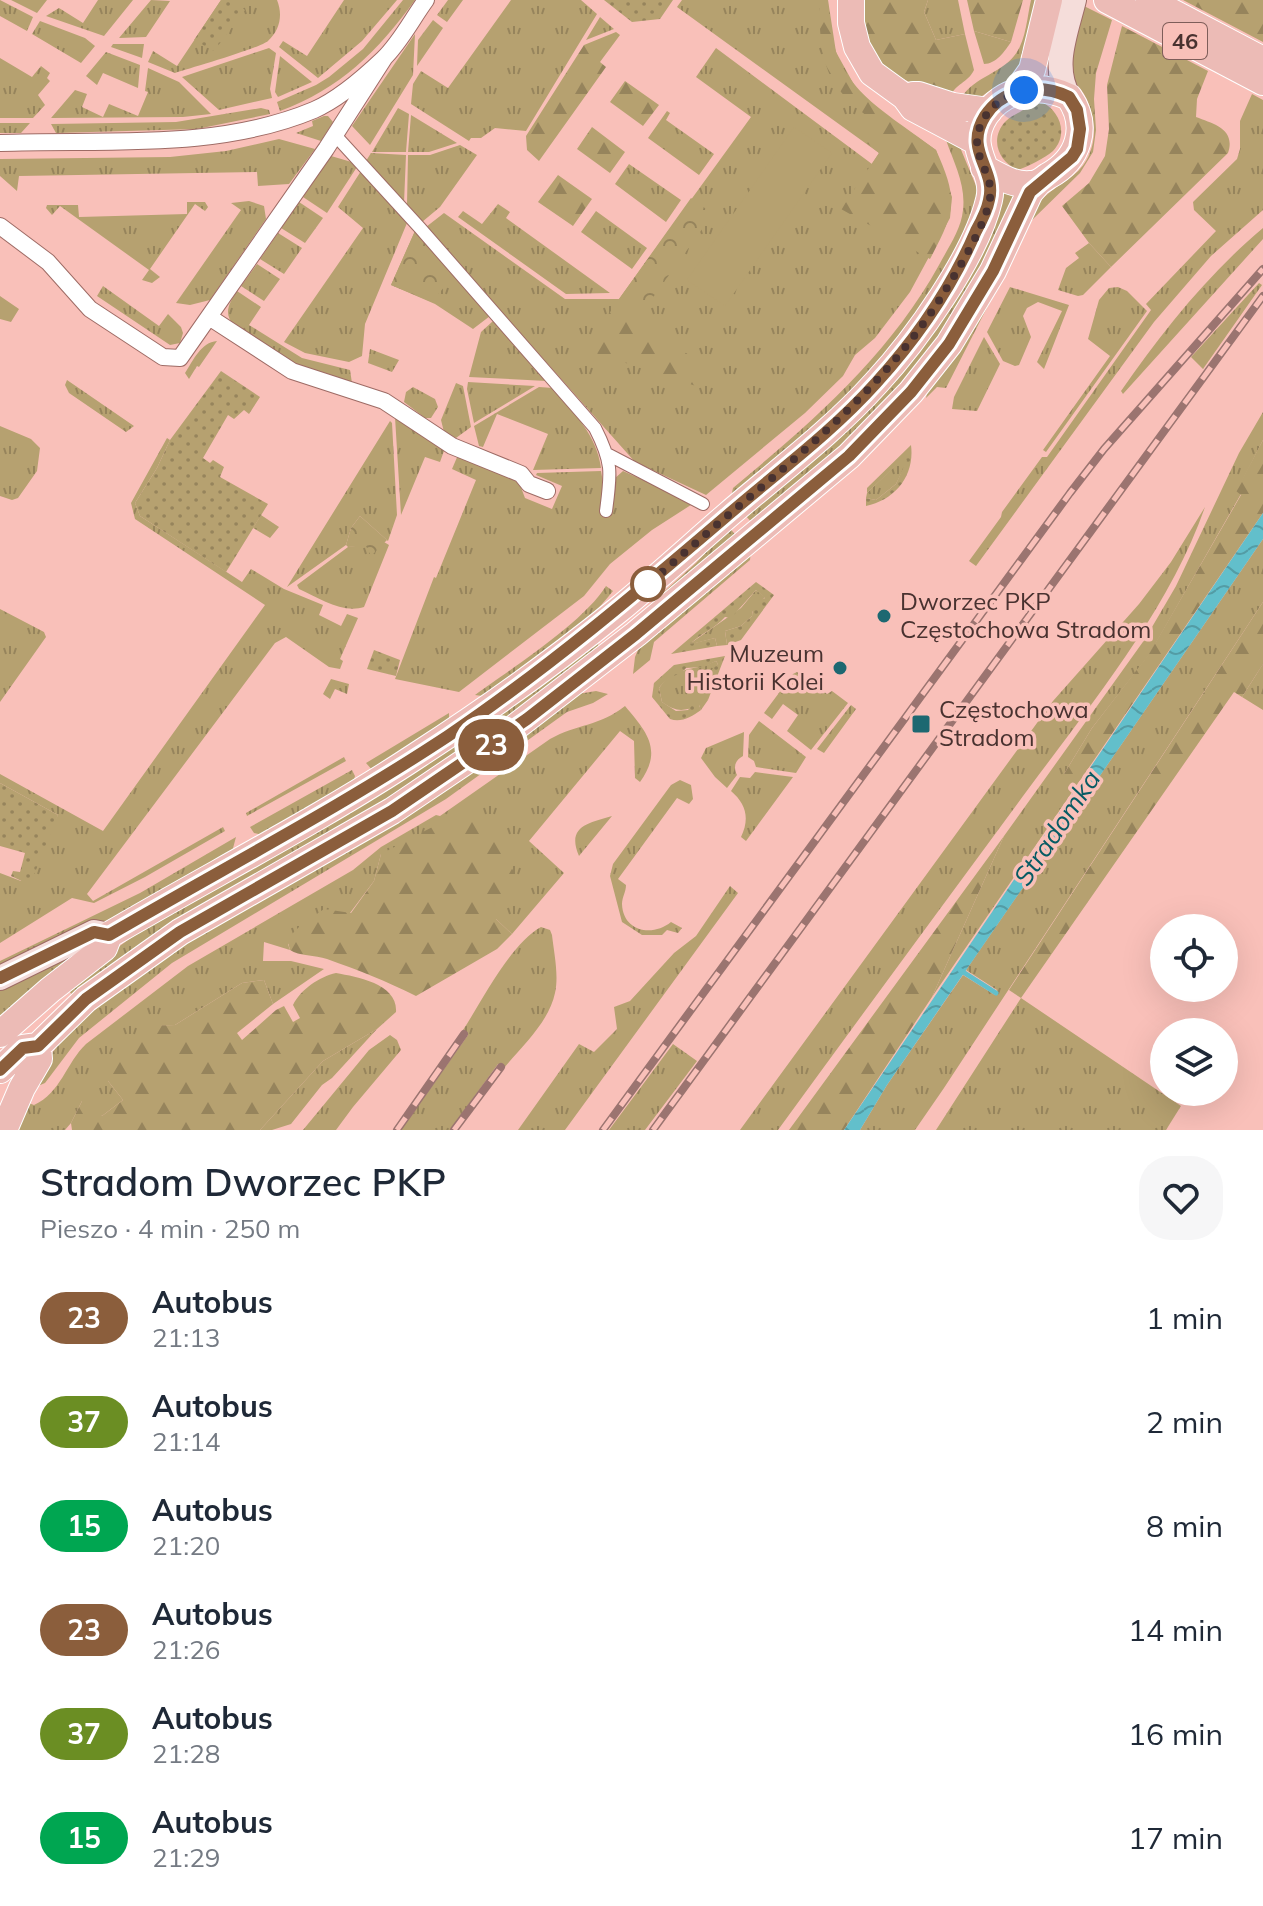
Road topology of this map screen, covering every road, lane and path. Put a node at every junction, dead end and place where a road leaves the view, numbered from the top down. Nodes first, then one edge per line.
1 (426, 0) edge
2 (851, 0) edge
3 (1049, 0) edge
4 (1074, 0) edge
5 (1107, 0) edge
6 (1149, 0) edge
7 (385, 57) junction
8 (1263, 60) edge
9 (1263, 82) edge
10 (1017, 91) junction
11 (905, 97) junction
12 (1069, 97) junction
13 (989, 111) junction
14 (335, 135) junction
15 (977, 142) junction
16 (0, 143) edge
17 (984, 168) junction
18 (1038, 183) junction
19 (0, 226) edge
20 (209, 317) junction
21 (609, 455) junction
22 (547, 491) dead end
23 (703, 504) dead end
24 (606, 511) dead end
25 (109, 935) junction
26 (0, 978) edge
27 (0, 1034) edge
28 (38, 1046) junction
29 (0, 1070) edge
30 (4, 1130) edge

1 - 7 street
2 - 11 main road
3 - 10 main road
4 - 12 main road
5 - 9 main road, 46
6 - 8 main road, 46
7 - 14 street
7 - 16 street
10 - 12 main road
10 - 13 main road
11 - 13 main road
11 - 15 main road
12 - 18 main road
13 - 15 main road
14 - 20 street
14 - 21 street
15 - 17 main road
17 - 18 main road
17 - 25 main road
18 - 28 main road
19 - 20 street
20 - 22 street
21 - 23 street
21 - 24 street
25 - 26 main road
25 - 27 main road
28 - 29 main road
28 - 30 main road

